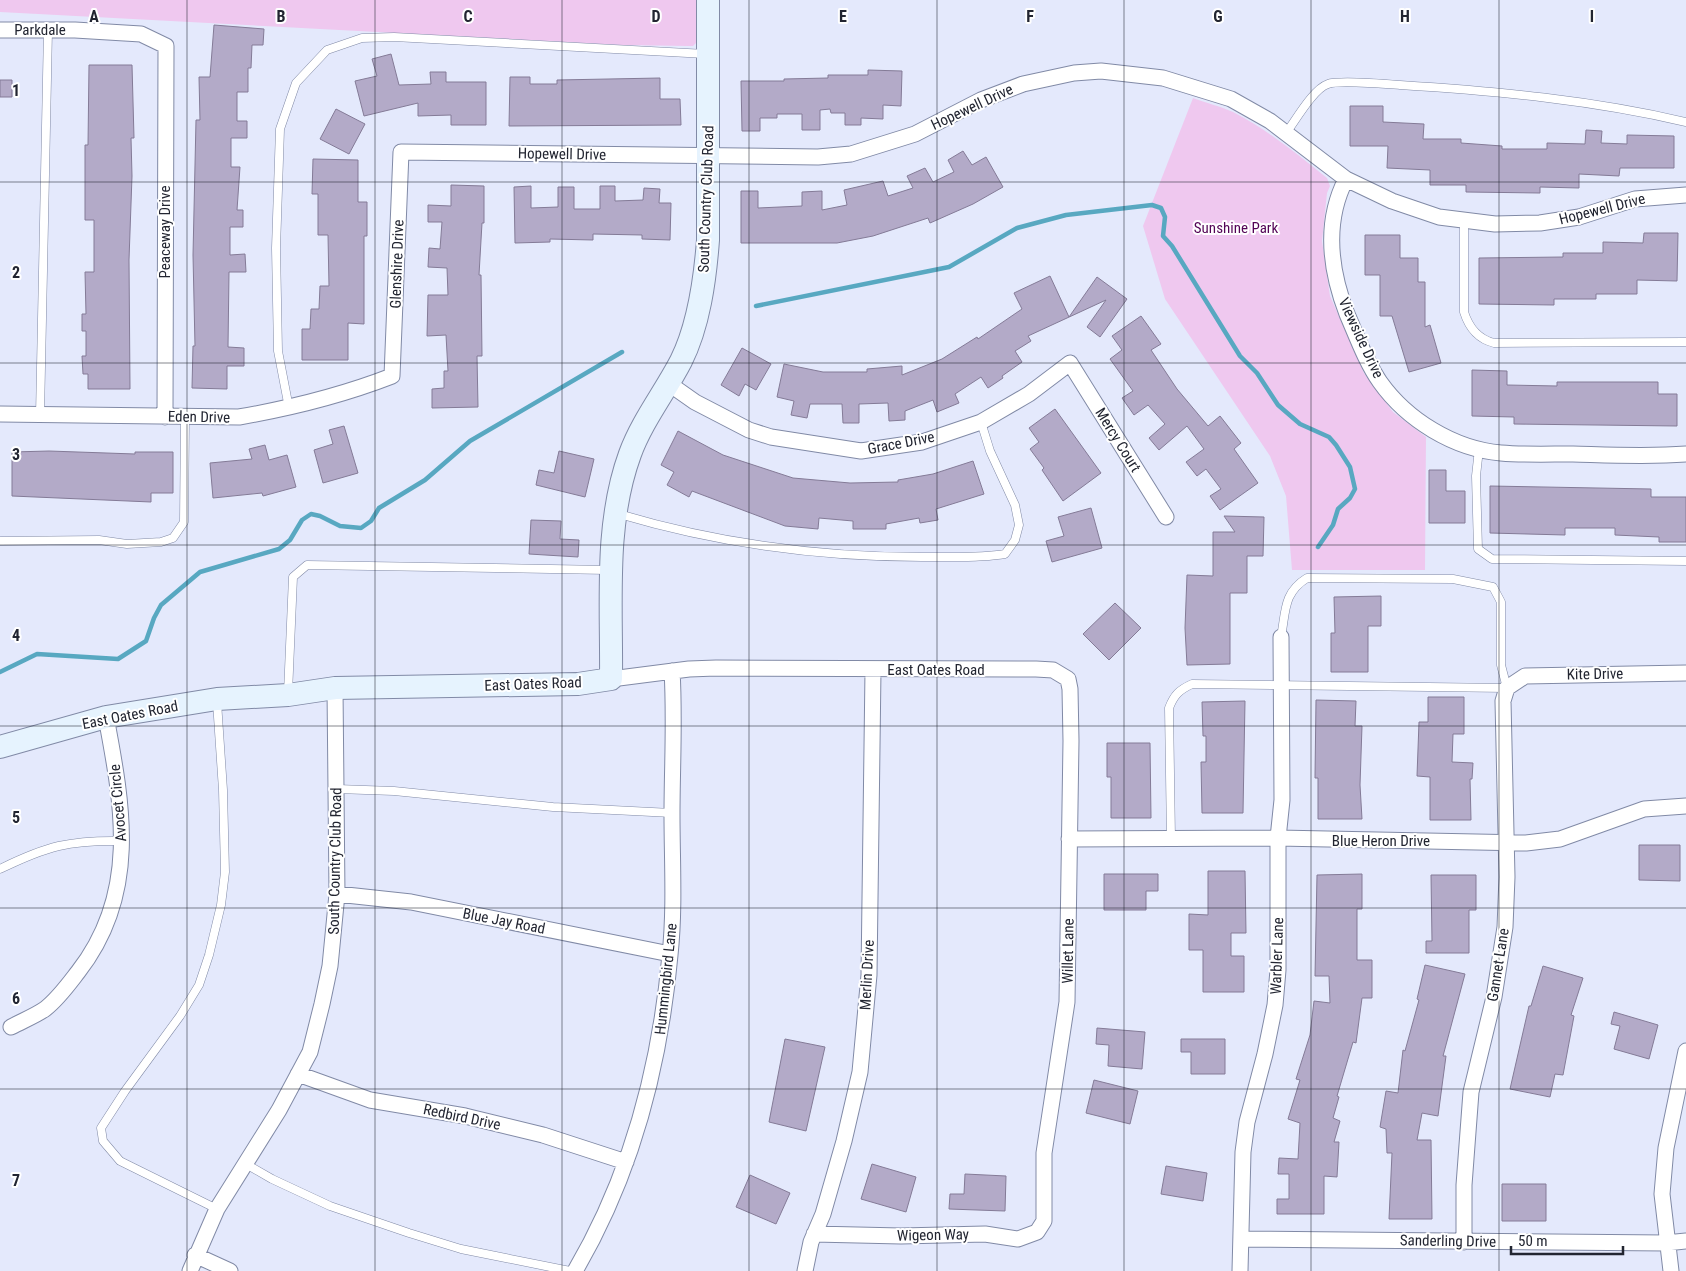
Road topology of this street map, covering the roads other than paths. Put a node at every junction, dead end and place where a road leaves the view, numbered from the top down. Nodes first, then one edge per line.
1 (708, 0) edge
2 (0, 30) edge
3 (48, 30) junction
4 (166, 46) joint
5 (708, 54) junction
6 (1686, 122) edge
7 (1286, 133) junction
8 (401, 152) joint
9 (708, 155) junction
10 (1346, 179) junction
11 (1686, 195) edge
12 (1464, 221) junction
13 (1686, 342) edge
14 (1070, 363) joint
15 (392, 376) joint
16 (668, 383) junction
17 (289, 408) junction
18 (0, 414) edge
19 (40, 415) junction
20 (165, 417) junction
21 (185, 417) junction
22 (981, 422) junction
23 (1479, 449) junction
24 (1686, 454) edge
25 (615, 513) junction
26 (1166, 517) dead end
27 (0, 541) edge
28 (1686, 561) edge
29 (612, 570) junction
30 (1281, 637) joint
31 (873, 670) junction
32 (672, 671) junction
33 (1686, 674) edge
34 (611, 679) junction
35 (1068, 679) joint
36 (1281, 685) junction
37 (335, 688) junction
38 (1508, 688) junction
39 (288, 695) junction
40 (216, 699) junction
41 (106, 717) junction
42 (0, 747) edge
43 (337, 788) junction
44 (1686, 806) edge
45 (672, 813) junction
46 (1278, 838) junction
47 (1069, 839) junction
48 (1171, 839) junction
49 (122, 841) junction
50 (1506, 842) junction
51 (0, 869) edge
52 (337, 894) junction
53 (670, 954) junction
54 (12, 1027) dead end
55 (1686, 1051) edge
56 (298, 1074) junction
57 (626, 1162) junction
58 (246, 1164) junction
59 (217, 1209) junction
60 (1044, 1222) joint
61 (814, 1234) junction
62 (1241, 1239) junction
63 (1686, 1241) edge
64 (1464, 1242) junction
65 (1666, 1243) junction
66 (195, 1255) junction
67 (190, 1271) edge
68 (230, 1271) edge
69 (570, 1271) edge
70 (576, 1271) edge
71 (805, 1271) edge
72 (1240, 1271) edge
73 (1671, 1271) edge

1 - 5 street, South Country Club Road
2 - 3 street, Parkdale
3 - 4 street, Parkdale
3 - 19 lane
4 - 20 street, Peaceway Drive
5 - 9 street, South Country Club Road
5 - 17 lane
6 - 7 lane
7 - 9 street, Hopewell Drive
7 - 10 street, Hopewell Drive
8 - 9 street, Hopewell Drive
8 - 15 street, Glenshire Drive
9 - 16 street, South Country Club Road
10 - 12 street, Hopewell Drive
10 - 23 street, Viewside Drive
11 - 12 street, Hopewell Drive
12 - 13 lane
14 - 22 street, Grace Drive
14 - 26 street, Mercy Court
15 - 17 street, Eden Drive
16 - 22 street, Grace Drive
16 - 25 street, South Country Club Road
17 - 21 street, Eden Drive
18 - 19 street, Eden Drive
19 - 20 street, Eden Drive
20 - 21 street, Eden Drive
21 - 27 lane
22 - 25 lane
23 - 24 street, Viewside Drive
23 - 28 lane
25 - 29 street, South Country Club Road
29 - 34 street, South Country Club Road
29 - 39 lane
30 - 36 street, Warbler Lane
30 - 38 lane
31 - 32 street, East Oates Road
31 - 35 street, East Oates Road
31 - 61 street, Merlin Drive
32 - 34 street, East Oates Road
32 - 45 street, Hummingbird Lane
33 - 38 street, Kite Drive
34 - 37 street, East Oates Road
35 - 47 street, Willet Lane
36 - 38 lane
36 - 46 street, Warbler Lane
36 - 48 lane
37 - 39 street, East Oates Road
37 - 43 street, South Country Club Road
38 - 50 street, Gannet Lane
39 - 40 street, East Oates Road
40 - 41 street, East Oates Road
40 - 59 lane
41 - 42 street, East Oates Road
41 - 49 street, Avocet Circle
43 - 45 lane
43 - 52 street, South Country Club Road
44 - 50 street, Blue Heron Drive
45 - 53 street, Hummingbird Lane
46 - 48 street, Blue Heron Drive
46 - 50 street, Blue Heron Drive
46 - 62 street, Warbler Lane
47 - 48 street, Blue Heron Drive
47 - 60 street, Willet Lane
49 - 51 lane
49 - 54 street, Avocet Circle
50 - 64 street, Gannet Lane
52 - 53 street, Blue Jay Road
52 - 56 street, South Country Club Road
53 - 57 street, Hummingbird Lane
55 - 65 street
56 - 57 street, Redbird Drive
56 - 58 street, South Country Club Road
57 - 70 street, Hummingbird Lane
58 - 59 street, South Country Club Road
58 - 69 lane
59 - 66 street, South Country Club Road
60 - 61 street, Wigeon Way
61 - 71 street, Merlin Drive
62 - 64 street, Sanderling Drive
62 - 72 street, Warbler Lane
63 - 65 street, Sanderling Drive
64 - 65 street, Sanderling Drive
65 - 73 street
66 - 67 street, South Country Club Road
66 - 68 street

